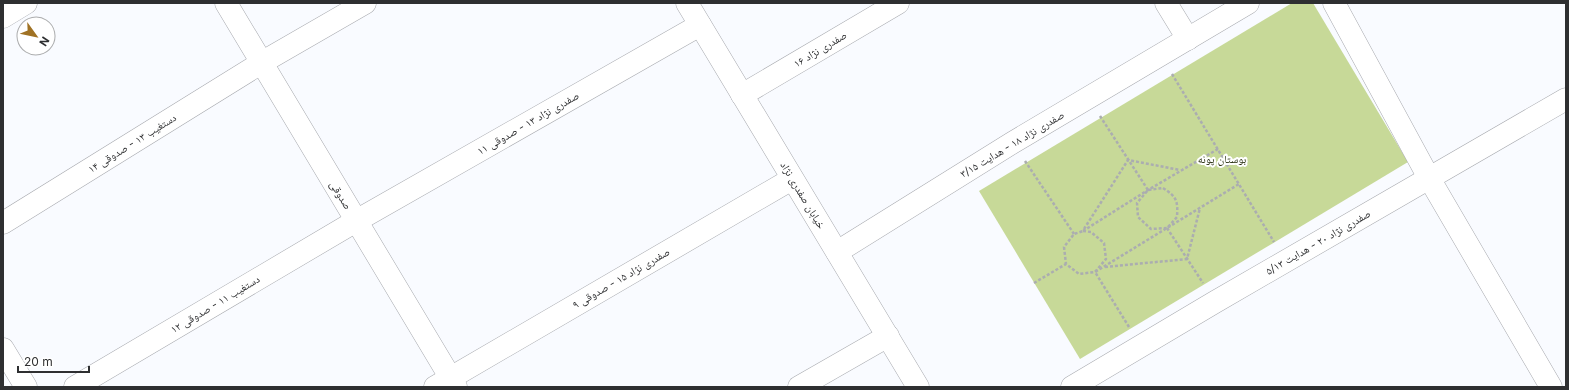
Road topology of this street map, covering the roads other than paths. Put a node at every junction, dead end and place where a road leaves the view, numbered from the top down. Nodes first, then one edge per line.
1 (26, 3) edge
2 (226, 3) edge
3 (365, 3) edge
4 (687, 3) edge
5 (898, 3) edge
6 (1166, 3) edge
7 (1248, 3) edge
8 (1334, 3) edge
9 (3, 17) edge
10 (700, 25) junction
11 (1188, 39) junction
12 (261, 63) junction
13 (742, 95) junction
14 (1566, 99) edge
15 (1429, 178) junction
16 (792, 179) junction
17 (356, 221) junction
18 (3, 223) edge
19 (837, 252) junction
20 (888, 336) junction
21 (4, 354) edge
22 (447, 384) edge
23 (26, 387) edge
24 (75, 387) edge
25 (799, 387) edge
26 (918, 387) edge
27 (1072, 387) edge
28 (1551, 387) edge

1 - 9 street
2 - 12 street, صدوقی
3 - 12 street, دستغیب ۱۳ - صدوقی ۱۴
4 - 10 street, خیابان صفدری نژاد
5 - 13 street, صفدری نژاد ۱۶
6 - 11 street
7 - 11 street, صفدری نژاد ۱۸ - هدایت ۳/۱۵
8 - 15 street
10 - 13 street, خیابان صفدری نژاد
10 - 17 street, صفدری نژاد ۱۳ - صدوقی ۱۱
11 - 19 street, صفدری نژاد ۱۸ - هدایت ۳/۱۵
12 - 17 street, صدوقی
12 - 18 street, دستغیب ۱۳ - صدوقی ۱۴
13 - 16 street, خیابان صفدری نژاد
14 - 15 street, صفدری نژاد ۲۰ - هدایت ۵/۱۳
15 - 27 street, صفدری نژاد ۲۰ - هدایت ۵/۱۳
15 - 28 street
16 - 19 street, خیابان صفدری نژاد
16 - 22 street, صفدری نژاد ۱۵ - صدوقی ۹
17 - 22 street, صدوقی
17 - 24 street, دستغیب ۱۱ - صدوقی ۱۲
19 - 20 street, خیابان صفدری نژاد
20 - 25 street
20 - 26 street, خیابان صفدری نژاد
21 - 23 street

